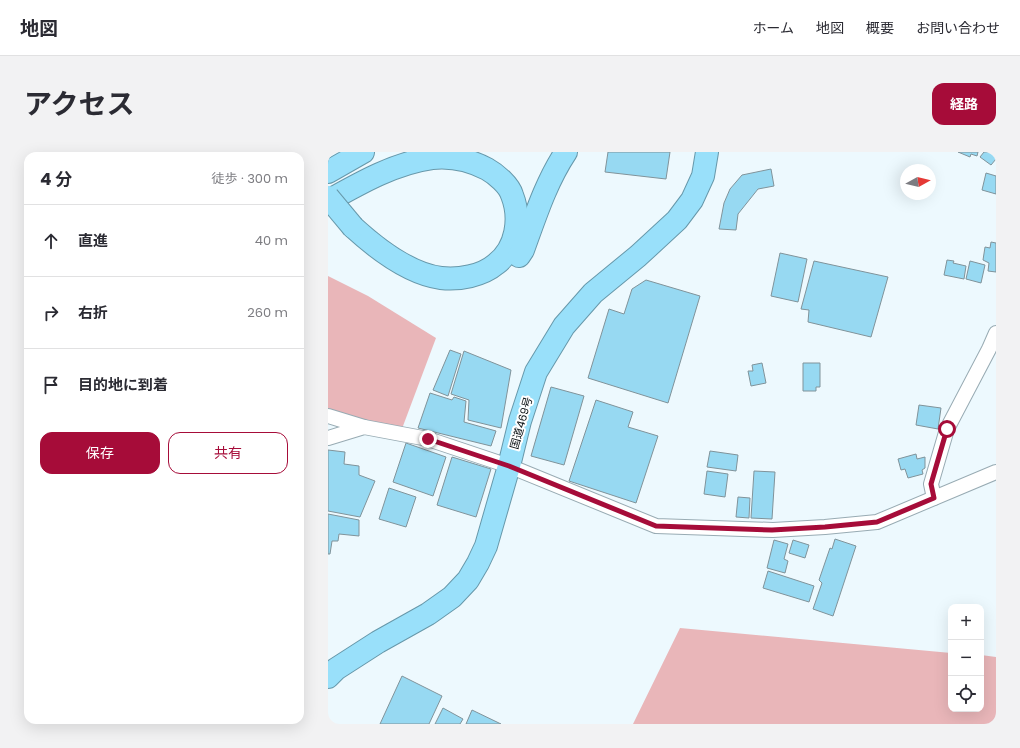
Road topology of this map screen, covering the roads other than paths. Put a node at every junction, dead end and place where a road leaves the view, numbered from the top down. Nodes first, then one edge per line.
1 (363, 152) edge
2 (566, 152) edge
3 (707, 152) edge
4 (328, 172) edge
5 (328, 197) edge
6 (328, 201) edge
7 (328, 210) edge
8 (350, 229) junction
9 (996, 333) edge
10 (328, 416) edge
11 (364, 427) junction
12 (328, 438) edge
13 (509, 466) junction
14 (996, 472) edge
15 (934, 498) junction
16 (328, 677) edge

1 - 4 highway
2 - 8 highway
3 - 13 highway, 国道469号
5 - 8 highway, bridge
6 - 8 highway
7 - 8 highway
9 - 15 street
10 - 11 street
11 - 12 street
11 - 13 street
13 - 15 street
13 - 16 highway, 国道469号
14 - 15 street

